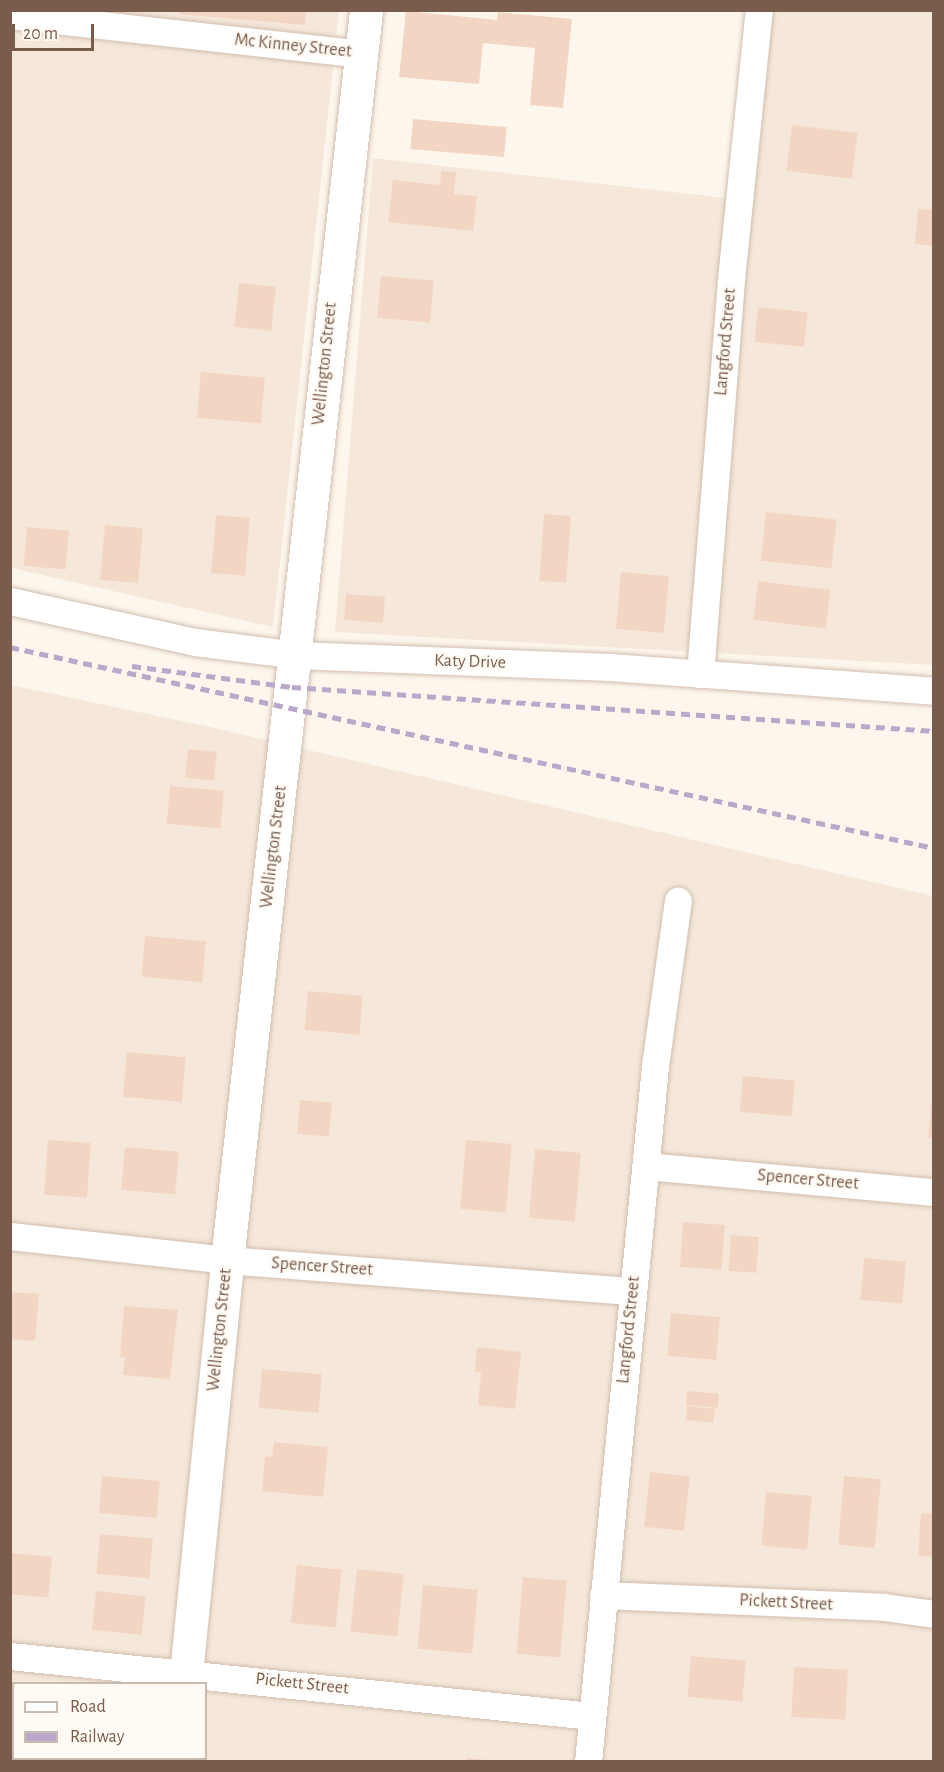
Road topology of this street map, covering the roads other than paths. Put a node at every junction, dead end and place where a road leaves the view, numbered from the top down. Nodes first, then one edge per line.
1 (366, 10) edge
2 (759, 10) edge
3 (10, 15) edge
4 (361, 54) junction
5 (10, 601) edge
6 (296, 655) junction
7 (700, 674) junction
8 (933, 691) edge
9 (678, 901) dead end
10 (646, 1166) junction
11 (933, 1192) edge
12 (10, 1236) edge
13 (227, 1260) junction
14 (633, 1291) junction
15 (603, 1595) junction
16 (933, 1614) edge
17 (10, 1656) edge
18 (186, 1678) edge
19 (592, 1716) junction
20 (588, 1761) edge

1 - 4 street, Wellington Street
2 - 7 street, Langford Street
3 - 4 street, Mc Kinney Street
4 - 6 street, Wellington Street
5 - 6 street, Katy Drive
6 - 7 street, Katy Drive
6 - 13 street, Wellington Street
7 - 8 street, Katy Drive
9 - 10 street, Langford Street
10 - 11 street, Spencer Street
10 - 14 street, Langford Street
12 - 13 street, Spencer Street
13 - 14 street, Spencer Street
13 - 18 street, Wellington Street
14 - 15 street, Langford Street
15 - 16 street, Pickett Street
15 - 19 street, Langford Street
17 - 18 street, Pickett Street
18 - 19 street, Pickett Street
19 - 20 street, Langford Street

